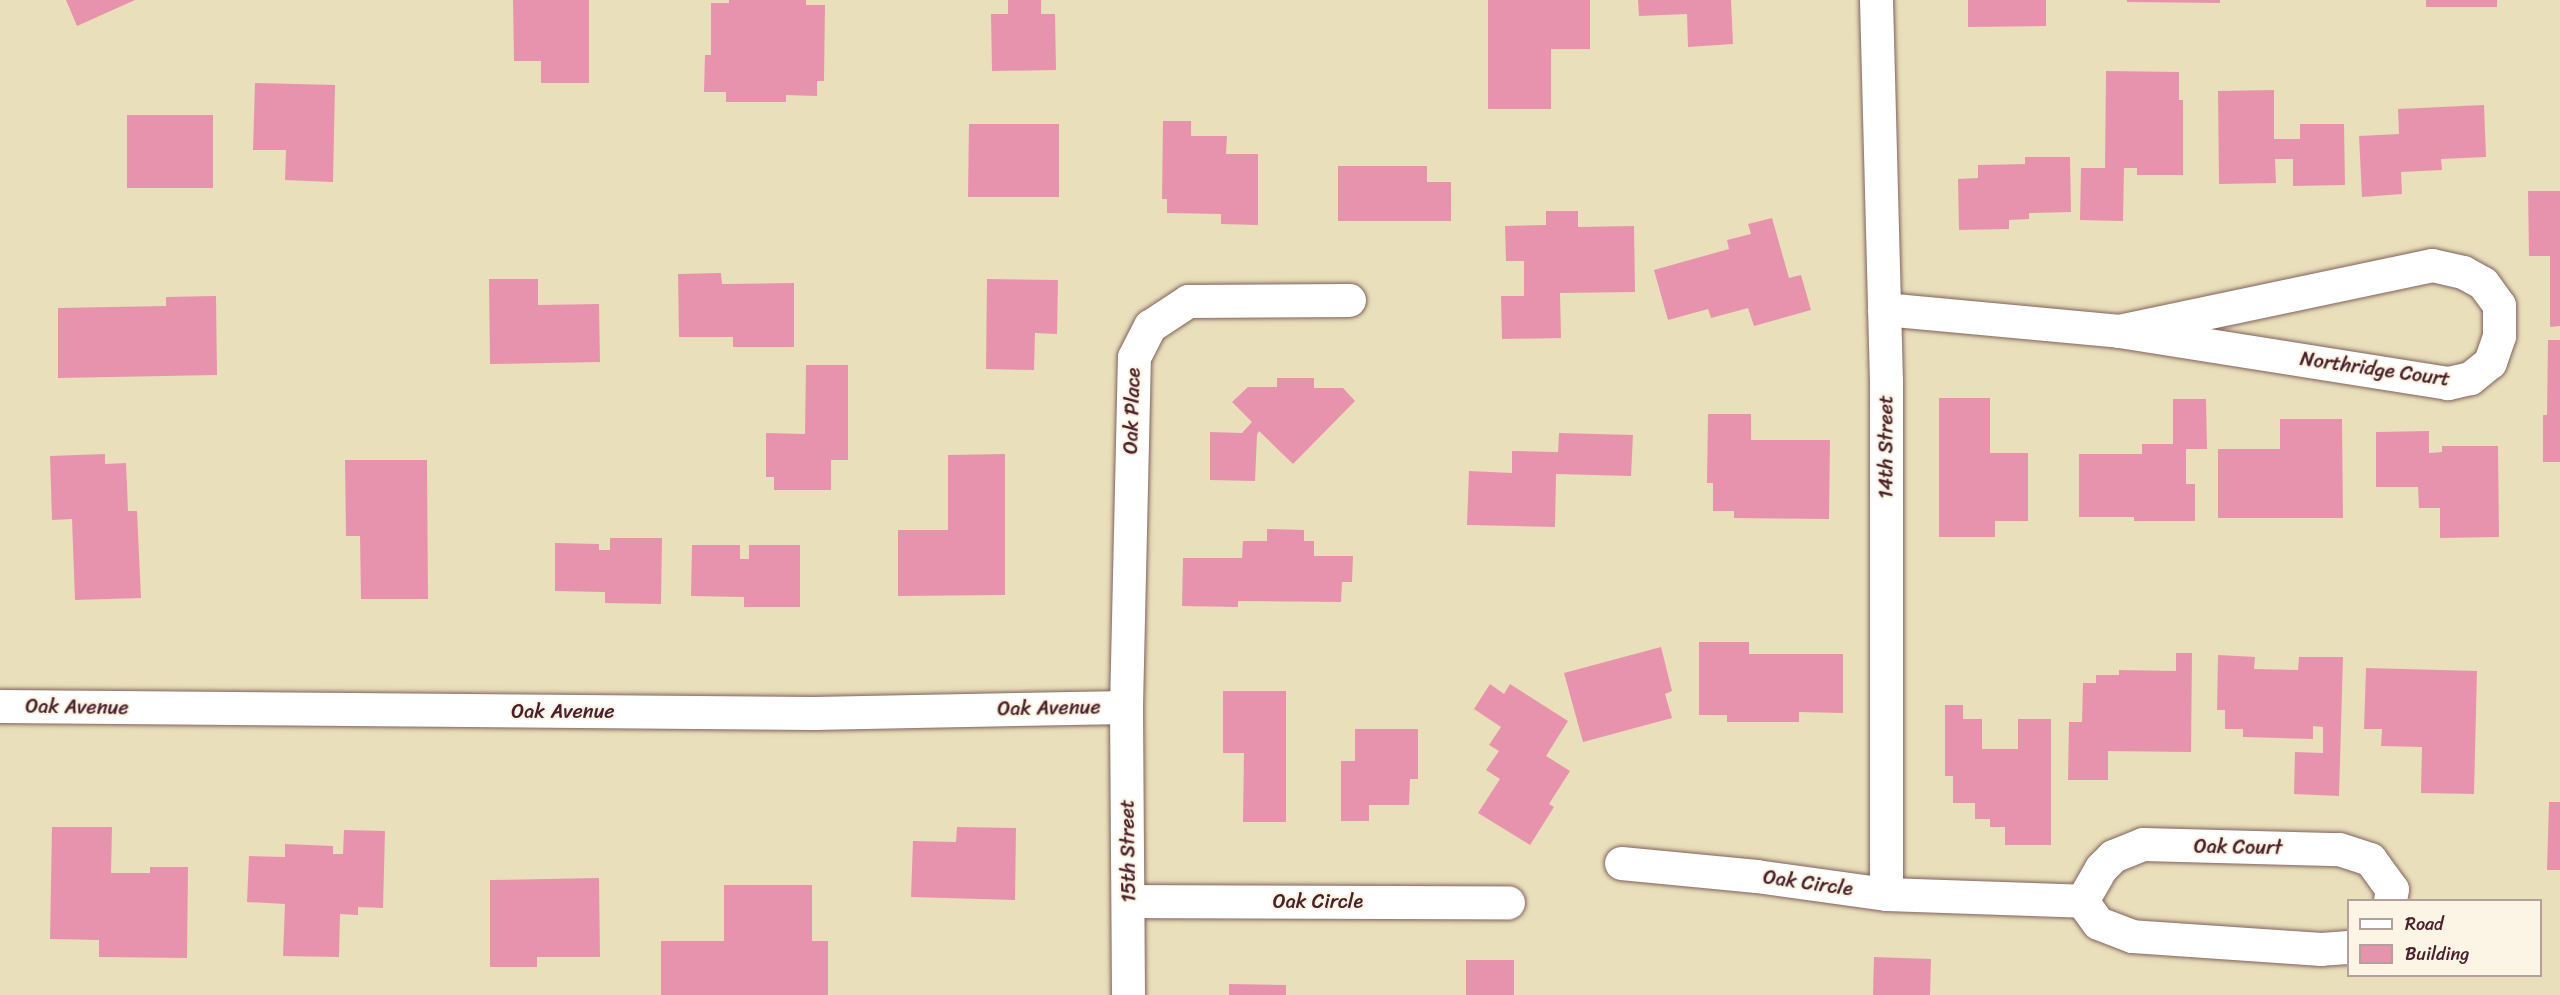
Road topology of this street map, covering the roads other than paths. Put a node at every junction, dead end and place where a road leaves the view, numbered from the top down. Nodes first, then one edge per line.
1 (1876, 0) edge
2 (1349, 300) dead end
3 (1884, 309) junction
4 (2119, 331) junction
5 (0, 706) edge
6 (1126, 707) junction
7 (1621, 863) dead end
8 (1886, 894) junction
9 (2390, 899) edge
10 (1129, 901) junction
11 (2082, 901) junction
12 (1508, 902) dead end
13 (2347, 947) edge
14 (1128, 995) edge

1 - 3 street, 14th Street
2 - 6 street, Oak Place
3 - 4 street, Northridge Court
3 - 8 street, 14th Street
4 - 4 street, Northridge Court
5 - 6 street, Oak Avenue
6 - 10 street, 15th Street
7 - 8 street, Oak Circle
8 - 11 street
9 - 11 street, Oak Court
10 - 12 street, Oak Circle
10 - 14 street, 15th Street
11 - 13 street

